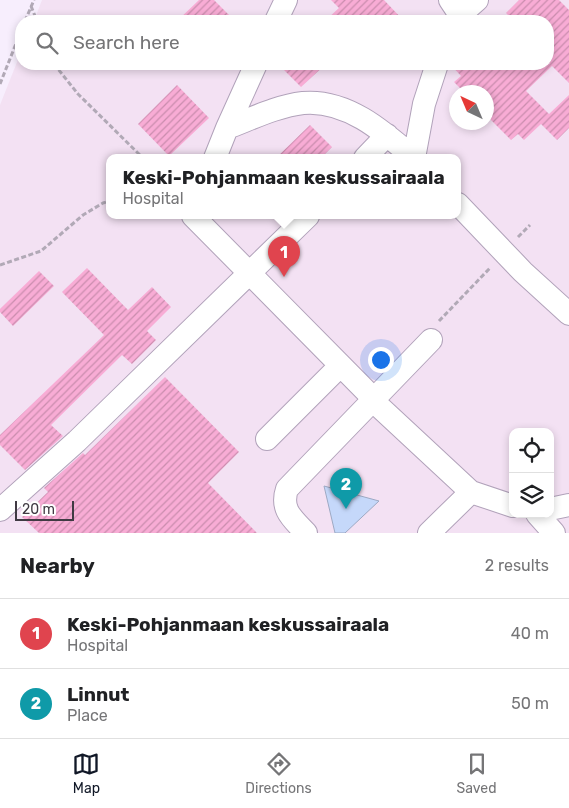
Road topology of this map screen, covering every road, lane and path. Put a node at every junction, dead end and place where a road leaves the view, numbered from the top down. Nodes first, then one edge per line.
1 (34, 0) edge
2 (286, 0) edge
3 (477, 0) edge
4 (31, 6) junction
5 (456, 12) edge
6 (27, 15) edge
7 (34, 15) edge
8 (279, 15) edge
9 (15, 46) edge
10 (59, 70) edge
11 (253, 70) edge
12 (435, 70) edge
13 (0, 84) edge
14 (227, 128) junction
15 (387, 135) junction
16 (139, 154) edge
17 (217, 154) edge
18 (369, 154) edge
19 (409, 154) edge
20 (415, 154) edge
21 (106, 202) edge
22 (461, 207) edge
23 (196, 219) edge
24 (305, 219) edge
25 (530, 225) dead end
26 (504, 252) junction
27 (0, 265) edge
28 (249, 275) junction
29 (569, 314) edge
30 (431, 334) joint
31 (340, 366) junction
32 (371, 399) junction
33 (267, 439) dead end
34 (471, 492) junction
35 (509, 505) edge
36 (569, 505) edge
37 (554, 508) edge
38 (0, 510) edge
39 (541, 518) edge
40 (306, 533) edge
41 (429, 533) edge
42 (554, 533) edge

1 - 4 path
2 - 8 lane
3 - 5 lane
4 - 6 path
4 - 7 path
9 - 13 path
10 - 16 path
11 - 14 lane
12 - 20 lane
14 - 15 lane
14 - 17 lane
15 - 18 lane
15 - 19 lane
21 - 27 path
22 - 26 lane
23 - 28 lane
24 - 28 lane
25 - 26 path
26 - 29 lane
26 - 30 path
28 - 31 lane
28 - 38 lane
30 - 32 lane
31 - 32 lane
31 - 33 lane
32 - 34 lane
32 - 40 lane
34 - 35 lane
34 - 41 lane
36 - 37 lane
39 - 42 lane

